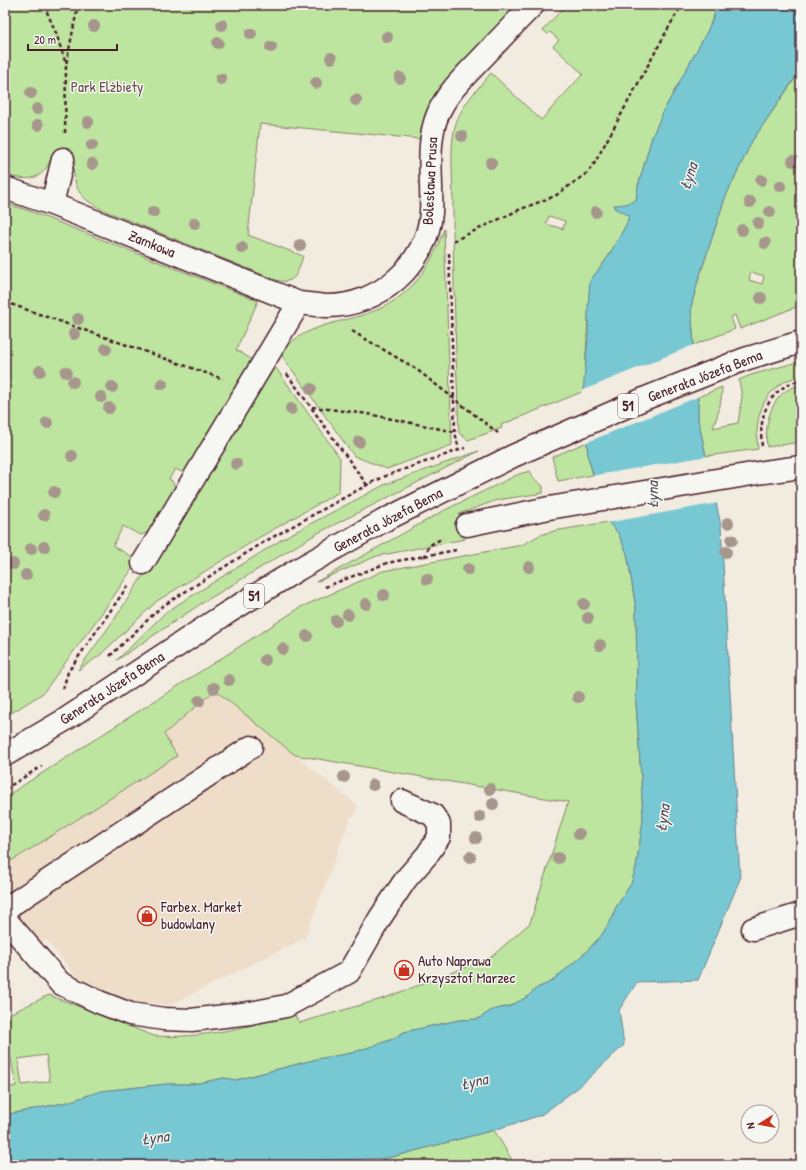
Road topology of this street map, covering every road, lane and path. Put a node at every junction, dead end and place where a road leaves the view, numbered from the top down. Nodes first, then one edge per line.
1 (44, 5) edge
2 (78, 5) edge
3 (533, 5) edge
4 (682, 5) edge
5 (66, 65) junction
6 (63, 159) joint
7 (801, 182) edge
8 (5, 188) edge
9 (52, 204) junction
10 (801, 205) edge
11 (449, 243) dead end
12 (449, 251) dead end
13 (5, 302) edge
14 (299, 303) junction
15 (326, 306) junction
16 (801, 342) edge
17 (270, 351) junction
18 (801, 380) edge
19 (248, 387) junction
20 (454, 399) junction
21 (312, 407) junction
22 (455, 432) junction
23 (504, 433) dead end
24 (500, 435) junction
25 (493, 437) dead end
26 (466, 448) dead end
27 (459, 450) junction
28 (801, 467) edge
29 (764, 472) junction
30 (367, 485) junction
31 (467, 525) dead end
32 (461, 549) dead end
33 (143, 563) joint
34 (325, 587) dead end
35 (108, 658) dead end
36 (68, 686) dead end
37 (251, 747) dead end
38 (5, 755) edge
39 (46, 764) dead end
40 (5, 789) edge
41 (402, 801) dead end
42 (5, 909) edge
43 (801, 914) edge
44 (5, 919) edge
45 (753, 929) dead end

1 - 5 path
2 - 5 path
3 - 15 street, Bolesława Prusa
4 - 11 path
5 - 6 path
6 - 9 street
7 - 10 path
8 - 9 street, Zamkowa
9 - 14 street, Zamkowa
12 - 20 path
13 - 19 path
14 - 15 street, Bolesława Prusa
14 - 17 street
15 - 20 path
16 - 38 street, Generała Józefa Bema / 51
17 - 19 street
17 - 21 path
18 - 29 path
19 - 33 street
20 - 22 path
20 - 24 path
21 - 22 path
21 - 30 path
22 - 27 path
23 - 24 path
24 - 25 path
26 - 27 path
27 - 30 path
28 - 29 street
29 - 31 street
30 - 35 path
32 - 34 path
33 - 36 path
37 - 42 street
39 - 40 path
41 - 44 street
43 - 45 street

